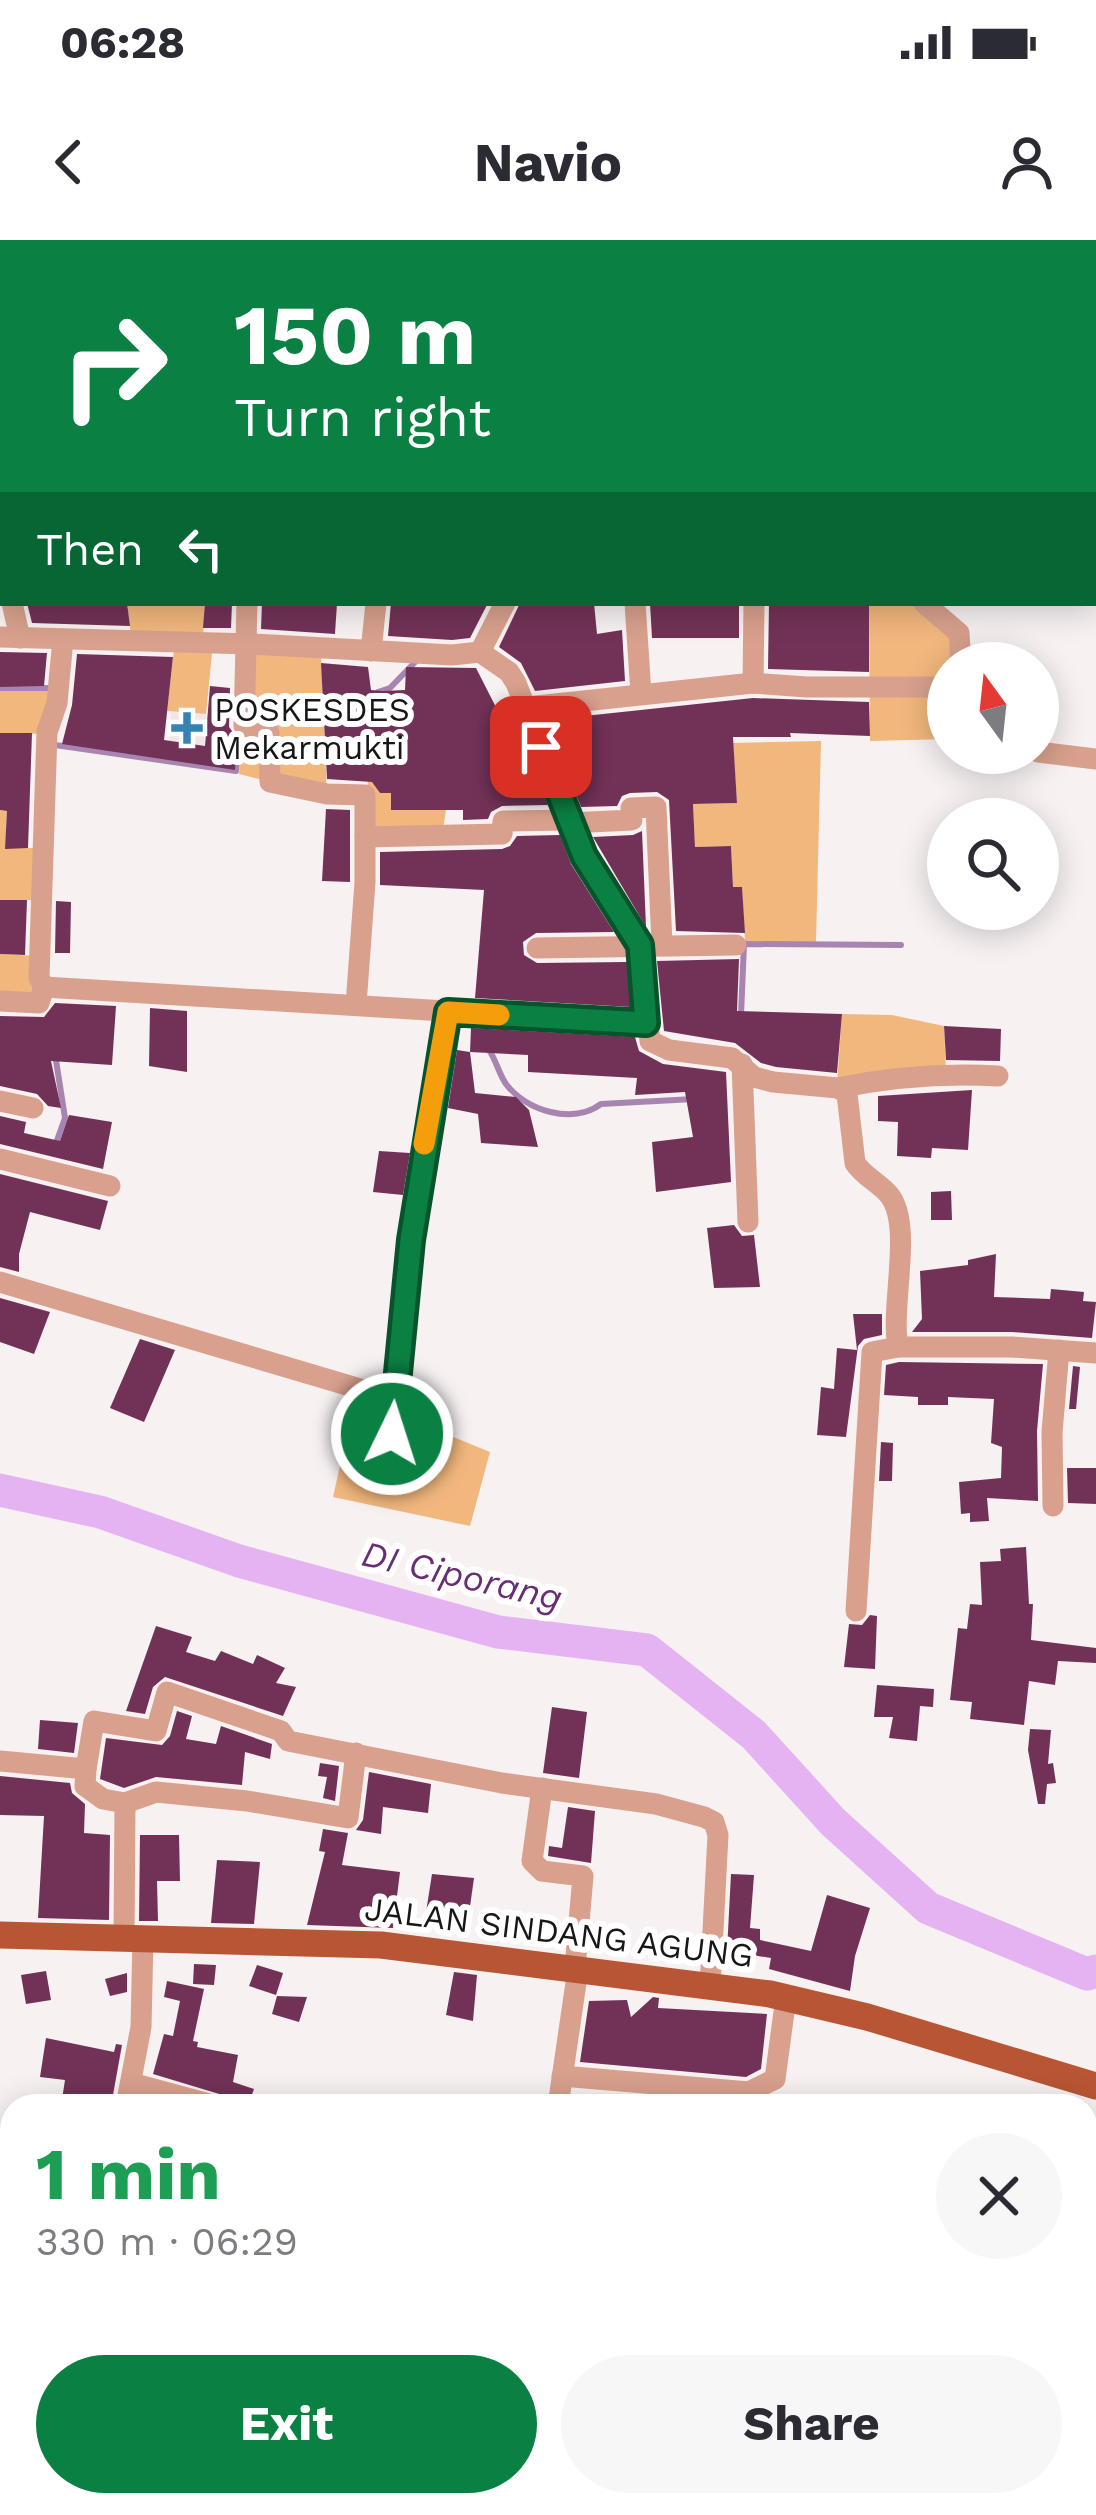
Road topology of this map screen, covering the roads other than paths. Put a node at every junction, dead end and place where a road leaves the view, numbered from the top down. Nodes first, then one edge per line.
1 (12, 606) edge
2 (247, 606) edge
3 (376, 606) edge
4 (503, 606) edge
5 (635, 606) edge
6 (754, 606) edge
7 (928, 606) edge
8 (10, 637) edge
9 (63, 639) junction
10 (960, 642) edge
11 (247, 644) junction
12 (371, 651) junction
13 (480, 652) junction
14 (753, 683) junction
15 (927, 686) edge
16 (641, 694) junction
17 (526, 707) junction
18 (1059, 755) edge
19 (1096, 759) edge
20 (569, 821) junction
21 (365, 837) junction
22 (651, 945) junction
23 (736, 945) dead end
24 (537, 948) dead end
25 (44, 987) junction
26 (0, 1001) edge
27 (356, 1005) junction
28 (448, 1012) junction
29 (646, 1023) junction
30 (742, 1064) junction
31 (998, 1076) dead end
32 (838, 1088) junction
33 (0, 1101) edge
34 (33, 1108) dead end
35 (0, 1159) edge
36 (110, 1186) dead end
37 (748, 1222) dead end
38 (0, 1282) edge
39 (898, 1347) junction
40 (1059, 1350) junction
41 (1096, 1353) edge
42 (394, 1399) junction
43 (392, 1434) dead end
44 (1053, 1506) dead end
45 (856, 1611) dead end
46 (356, 1753) junction
47 (0, 1760) edge
48 (86, 1769) junction
49 (542, 1788) junction
50 (125, 1803) junction
51 (0, 1936) edge
52 (133, 1938) junction
53 (576, 1968) junction
54 (710, 1987) junction
55 (786, 1997) junction
56 (562, 2076) junction
57 (1096, 2086) edge
58 (129, 2094) edge
59 (560, 2094) edge

1 - 8 street
2 - 11 street
3 - 12 street
4 - 13 street
5 - 16 street
6 - 14 street
7 - 10 street
8 - 9 street
9 - 11 street
9 - 25 street
11 - 12 street
11 - 21 street
12 - 13 street
13 - 17 street
14 - 15 street
14 - 16 street
16 - 17 street
17 - 20 street
18 - 19 street
20 - 21 street
20 - 22 street
20 - 22 street
21 - 27 street
22 - 23 street
22 - 24 street
22 - 29 street
25 - 26 street
25 - 27 street
27 - 28 street
28 - 29 street
28 - 42 street
29 - 30 street
30 - 32 street
30 - 37 street
31 - 32 street
32 - 39 street
33 - 34 street
35 - 36 street
38 - 42 street
39 - 40 street
39 - 45 street
40 - 41 street
40 - 44 street
42 - 43 street
46 - 48 street
46 - 49 street
46 - 50 street
47 - 48 street
48 - 50 street
49 - 53 street
49 - 54 street
50 - 52 street
51 - 52 main road, JALAN SINDANG AGUNG
52 - 53 main road, JALAN SINDANG AGUNG
52 - 58 street
53 - 54 main road, JALAN SINDANG AGUNG
53 - 56 street
54 - 55 main road, JALAN SINDANG AGUNG
55 - 56 street
55 - 57 main road, JALAN SINDANG AGUNG
56 - 59 street

